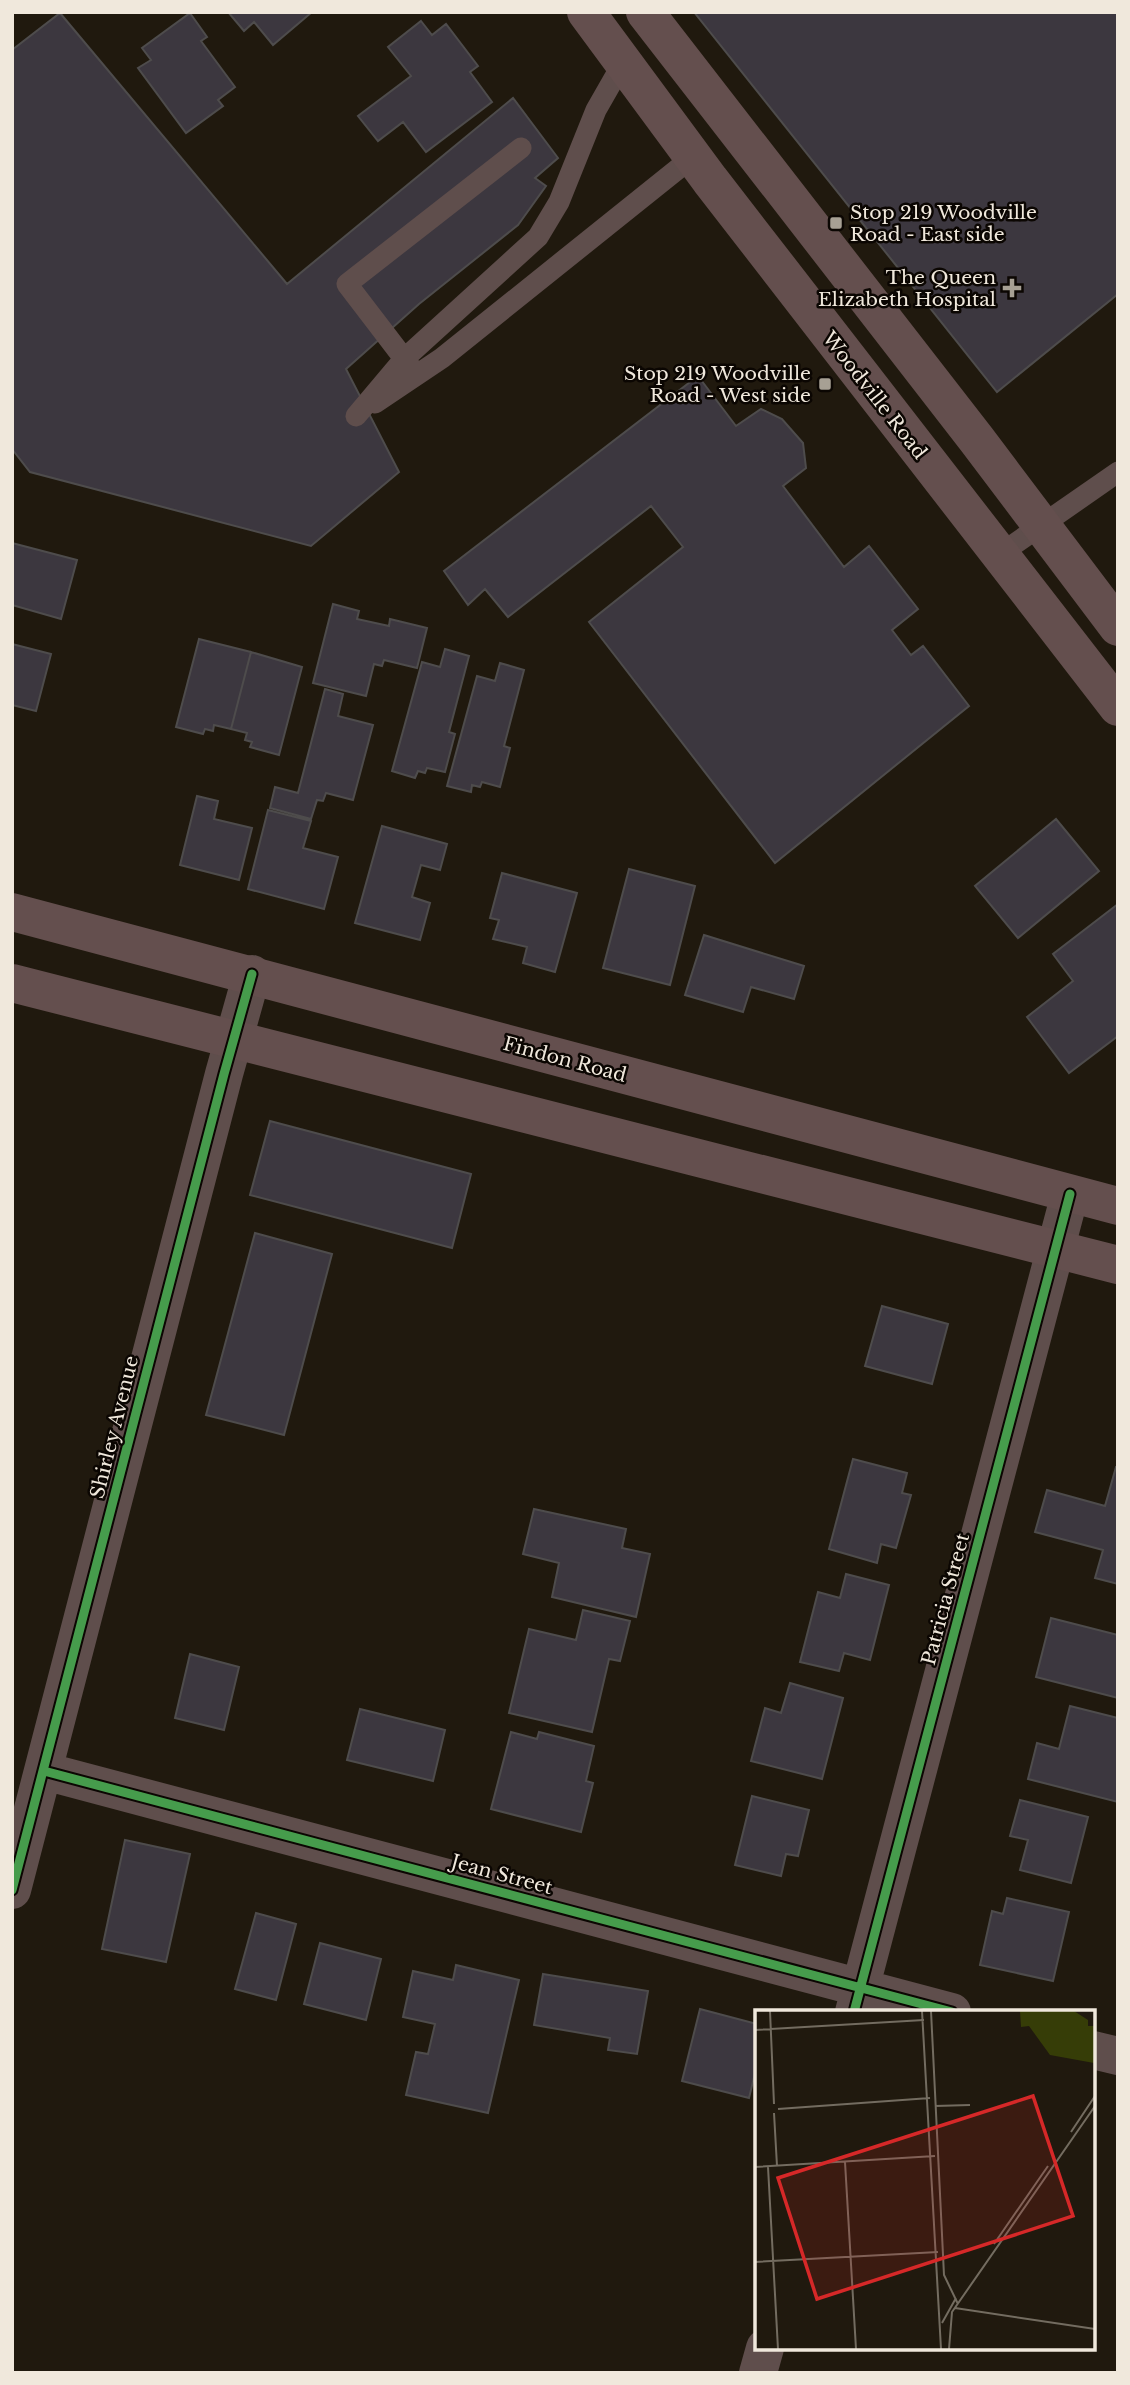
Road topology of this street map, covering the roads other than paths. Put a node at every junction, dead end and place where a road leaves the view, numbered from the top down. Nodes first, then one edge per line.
1 (586, 12) edge
2 (645, 12) edge
3 (624, 61) junction
4 (521, 148) dead end
5 (694, 156) junction
6 (404, 359) junction
7 (418, 376) junction
8 (1118, 472) edge
9 (1043, 526) junction
10 (1000, 554) junction
11 (1118, 626) edge
12 (1118, 707) edge
13 (12, 912) edge
14 (252, 974) junction
15 (12, 982) edge
16 (234, 1041) junction
17 (1070, 1194) junction
18 (1118, 1206) edge
19 (1056, 1248) junction
20 (1118, 1265) edge
21 (44, 1771) junction
22 (12, 1890) edge
23 (857, 2000) edge
24 (935, 2010) edge
25 (1095, 2050) edge
26 (1118, 2056) edge
27 (764, 2350) edge
28 (758, 2373) edge

1 - 3 main road, Woodville Road
2 - 9 main road
3 - 5 main road, Woodville Road
3 - 6 lane
4 - 6 lane
5 - 7 lane
5 - 10 main road, Woodville Road
6 - 7 lane
6 - 7 lane
8 - 9 lane
9 - 10 lane
9 - 11 main road
10 - 12 main road, Woodville Road
13 - 14 main road, Findon Road
14 - 16 street, Shirley Avenue
14 - 17 main road, Findon Road
15 - 16 main road
16 - 19 main road
16 - 21 street, Shirley Avenue
17 - 18 main road, Findon Road
17 - 19 street, Patricia Street
19 - 20 main road
19 - 23 street, Patricia Street
21 - 22 street, Shirley Avenue
21 - 23 street, Jean Street
23 - 24 street, Jean Street
25 - 26 street
27 - 28 street

